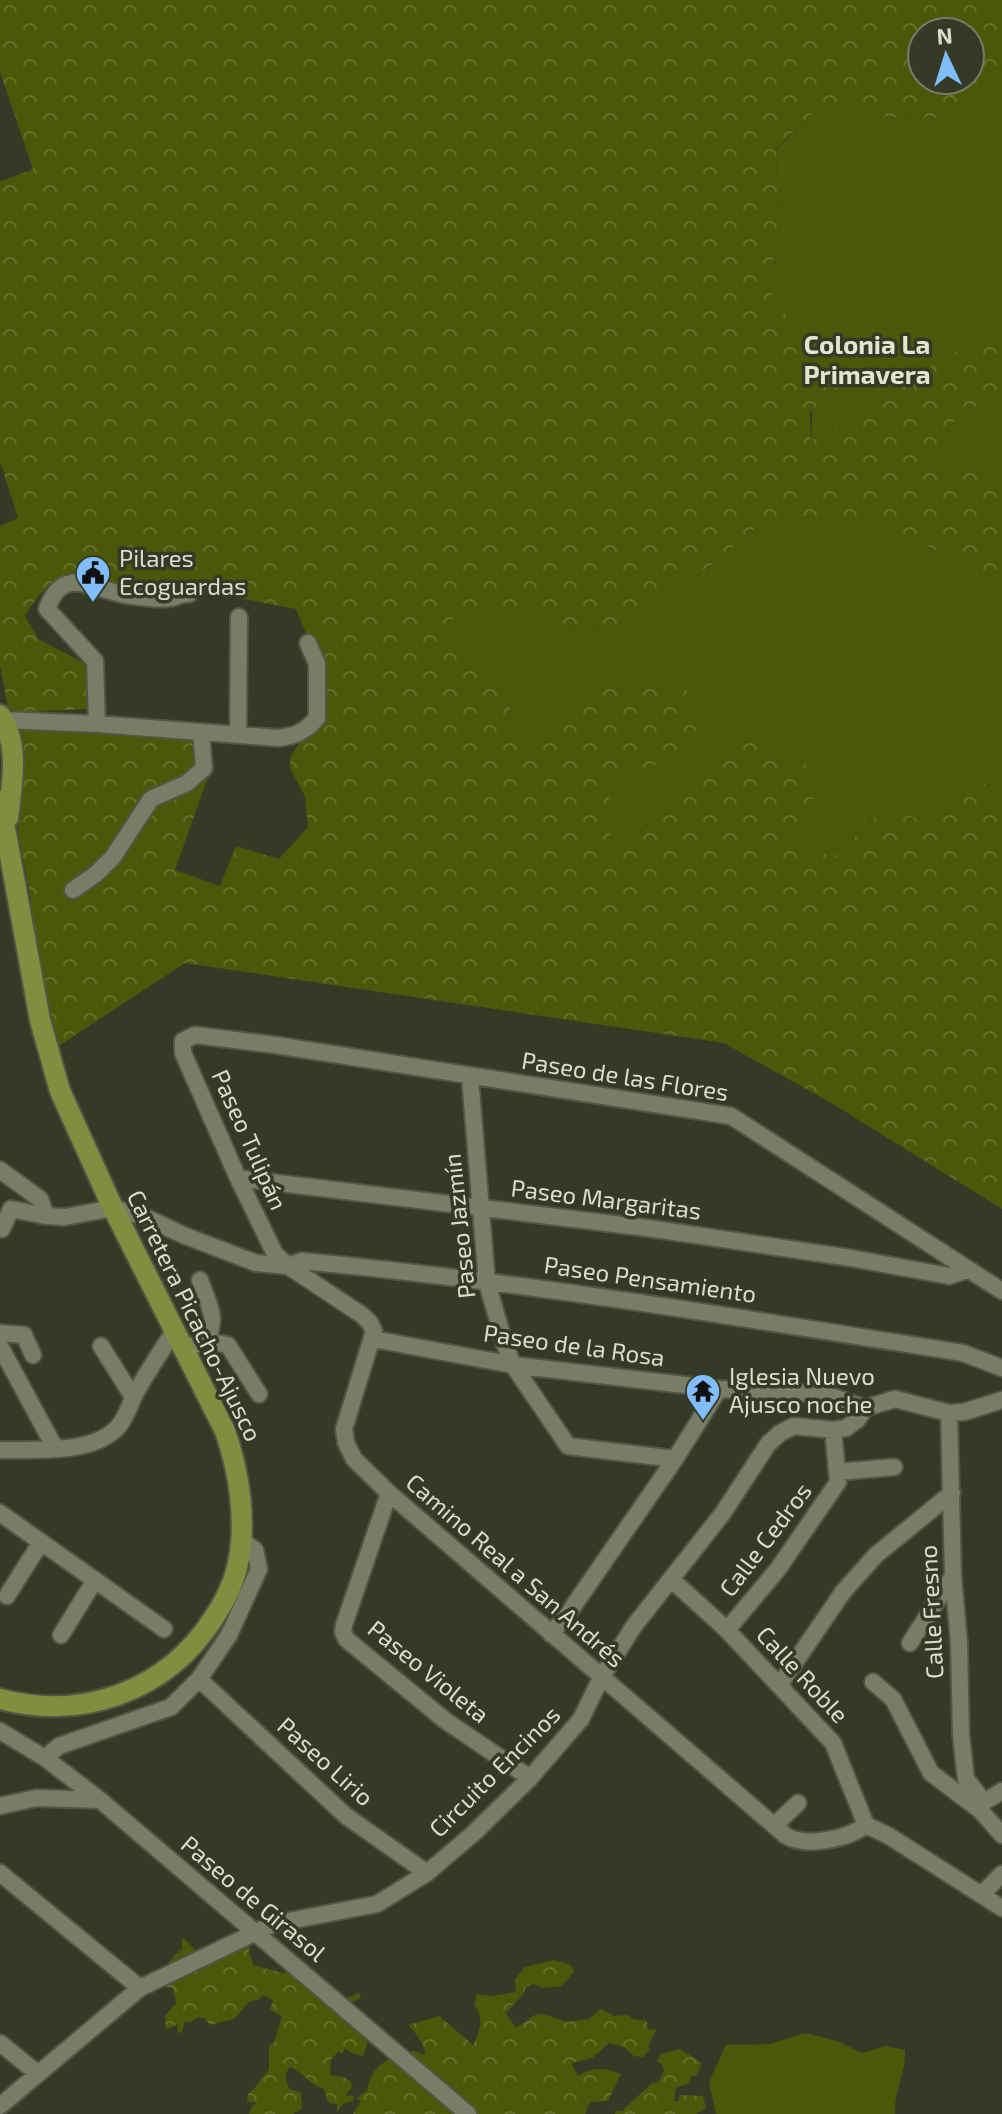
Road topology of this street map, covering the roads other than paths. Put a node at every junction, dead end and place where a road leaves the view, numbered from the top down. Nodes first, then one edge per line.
1 (189, 594) dead end
2 (239, 617) dead end
3 (308, 643) dead end
4 (2, 718) edge
5 (97, 724) junction
6 (201, 732) junction
7 (238, 734) junction
8 (0, 801) edge
9 (6, 834) junction
10 (73, 890) dead end
11 (195, 1035) joint
12 (470, 1077) junction
13 (0, 1170) edge
14 (238, 1178) junction
15 (113, 1208) junction
16 (481, 1209) junction
17 (46, 1216) junction
18 (2, 1229) dead end
19 (288, 1266) junction
20 (967, 1270) junction
21 (200, 1280) dead end
22 (487, 1283) junction
23 (1002, 1291) edge
24 (0, 1333) edge
25 (373, 1339) junction
26 (179, 1340) junction
27 (206, 1341) junction
28 (0, 1346) edge
29 (101, 1346) dead end
30 (33, 1355) dead end
31 (513, 1365) junction
32 (1002, 1368) edge
33 (719, 1389) junction
34 (259, 1394) dead end
35 (133, 1397) junction
36 (1002, 1400) edge
37 (865, 1408) junction
38 (949, 1413) junction
39 (833, 1430) junction
40 (1, 1448) edge
41 (55, 1448) junction
42 (675, 1459) junction
43 (894, 1467) dead end
44 (838, 1472) junction
45 (389, 1493) junction
46 (952, 1493) junction
47 (0, 1513) edge
48 (241, 1540) junction
49 (41, 1542) junction
50 (953, 1576) junction
51 (95, 1580) junction
52 (672, 1580) junction
53 (7, 1596) dead end
54 (164, 1629) dead end
55 (727, 1630) junction
56 (551, 1634) junction
57 (61, 1635) dead end
58 (910, 1643) dead end
59 (601, 1678) junction
60 (199, 1679) junction
61 (873, 1682) dead end
62 (780, 1684) junction
63 (0, 1699) edge
64 (0, 1731) edge
65 (45, 1758) junction
66 (530, 1778) junction
67 (1002, 1791) edge
68 (100, 1800) junction
69 (798, 1803) dead end
70 (0, 1806) edge
71 (982, 1806) junction
72 (775, 1825) junction
73 (866, 1825) junction
74 (1002, 1835) edge
75 (0, 1873) edge
76 (427, 1873) junction
77 (1002, 1874) edge
78 (981, 1895) junction
79 (1002, 1908) edge
80 (255, 1932) junction
81 (140, 1988) junction
82 (0, 2043) edge
83 (37, 2073) junction
84 (0, 2106) edge
85 (468, 2114) edge

1 - 5 street
2 - 7 street
3 - 7 street
4 - 5 street
4 - 9 main road
5 - 6 street
6 - 7 street
6 - 10 street
8 - 9 main road, Carretera Picacho-Ajusco
9 - 15 main road, Carretera Picacho-Ajusco
11 - 12 street, Paseo de las Flores
11 - 14 street, Paseo Tulipán
12 - 16 street, Paseo Jazmín
12 - 20 street, Paseo de las Flores
13 - 17 street
14 - 16 street, Paseo Margaritas
14 - 19 street, Paseo Tulipán
15 - 17 street
15 - 19 street
15 - 26 main road, Carretera Picacho-Ajusco
16 - 20 street, Paseo Margaritas
16 - 22 street, Paseo Jazmín
17 - 18 street
19 - 22 street, Paseo Pensamiento
19 - 25 street
20 - 23 street, Paseo de las Flores
21 - 27 street
22 - 31 street, Paseo Jazmín
22 - 32 street, Paseo Pensamiento
24 - 30 street
25 - 31 street, Paseo de la Rosa
25 - 45 street, Camino Real a San Andrés
26 - 27 street
26 - 35 street
26 - 48 main road, Carretera Picacho-Ajusco
27 - 34 street
28 - 41 street
29 - 35 street
31 - 33 street, Paseo de la Rosa
31 - 42 street, Paseo Jazmín
33 - 37 street, Paseo de la Rosa
33 - 42 street
35 - 41 street
36 - 38 street, Paseo de la Rosa
37 - 38 street, Paseo de la Rosa
37 - 39 street
38 - 46 street, Calle Fresno
39 - 44 street, Calle Cedros
39 - 52 street, Circuito Encinos
40 - 41 street
42 - 56 street
43 - 44 street
44 - 55 street, Calle Cedros
45 - 56 street, Camino Real a San Andrés
45 - 66 street, Paseo Violeta
46 - 50 street, Calle Fresno
46 - 62 street
47 - 49 street
48 - 60 street
48 - 63 main road, Carretera Picacho-Ajusco
49 - 51 street
49 - 53 street
50 - 58 street
50 - 71 street, Calle Fresno
51 - 54 street
51 - 57 street
52 - 55 street, Calle Roble
52 - 59 street, Circuito Encinos
55 - 62 street, Calle Roble
56 - 59 street, Camino Real a San Andrés
59 - 66 street, Circuito Encinos
59 - 72 street, Camino Real a San Andrés
60 - 65 street
60 - 76 street, Paseo Lirio
61 - 71 street
62 - 73 street, Calle Roble
64 - 65 street, Paseo de Girasol
65 - 68 street, Paseo de Girasol
66 - 76 street, Circuito Encinos
67 - 71 street
68 - 70 street
68 - 80 street, Paseo de Girasol
69 - 72 street
71 - 74 street
72 - 73 street, Camino Real a San Andrés
73 - 78 street
75 - 81 street
76 - 80 street, Circuito Encinos
77 - 78 street
78 - 79 street
80 - 81 street, Circuito Encinos
80 - 85 street, Paseo de Girasol
81 - 83 street, Circuito Encinos
82 - 83 street
83 - 84 street, Circuito Encinos

